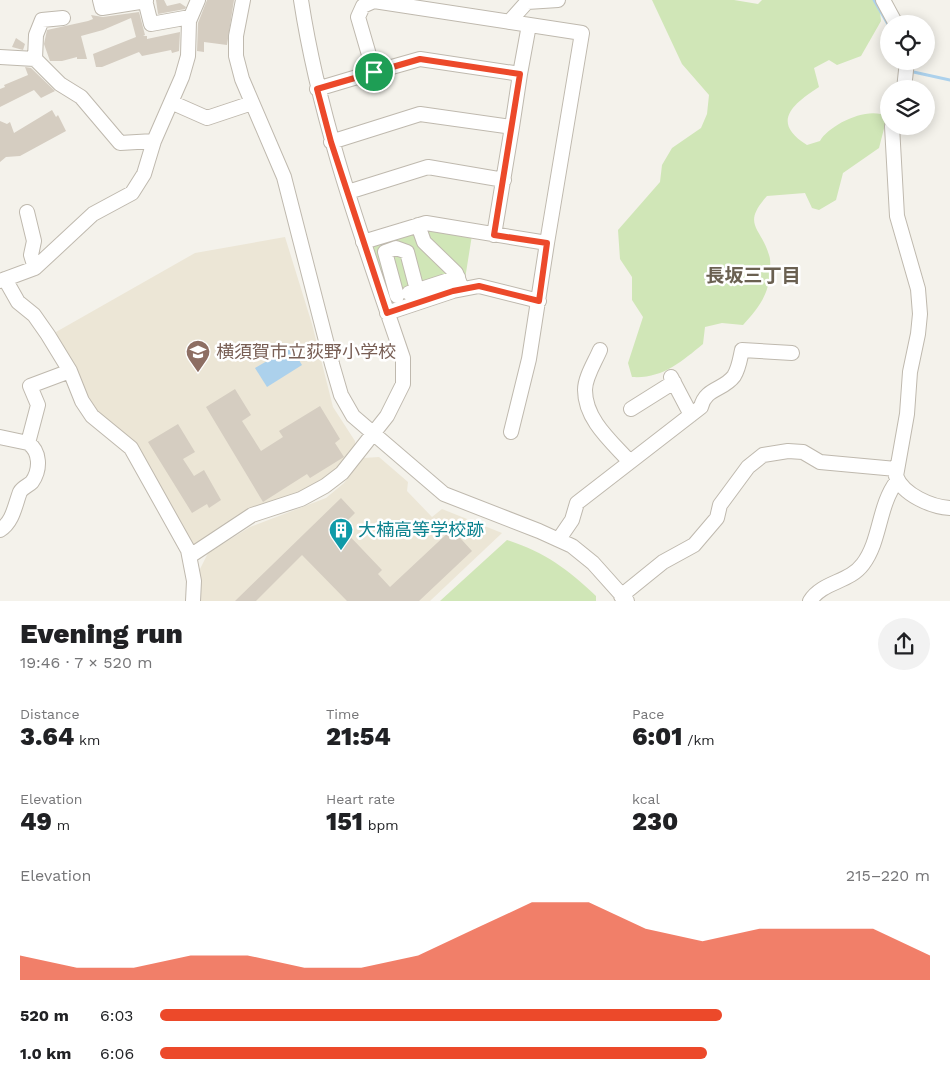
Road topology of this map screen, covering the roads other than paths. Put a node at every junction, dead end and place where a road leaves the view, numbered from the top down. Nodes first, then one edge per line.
1 (100, 0) edge
2 (146, 0) edge
3 (198, 0) edge
4 (243, 0) edge
5 (301, 0) edge
6 (558, 0) edge
7 (883, 0) edge
8 (891, 15) edge
9 (190, 17) junction
10 (63, 18) dead end
11 (509, 22) junction
12 (529, 25) junction
13 (0, 57) edge
14 (35, 59) junction
15 (374, 72) junction
16 (520, 74) junction
17 (317, 89) junction
18 (173, 103) junction
19 (252, 103) junction
20 (512, 127) junction
21 (892, 135) edge
22 (154, 141) junction
23 (331, 142) junction
24 (504, 180) junction
25 (348, 192) junction
26 (27, 212) dead end
27 (418, 225) junction
28 (494, 235) junction
29 (363, 242) junction
30 (424, 242) junction
31 (547, 243) junction
32 (407, 252) junction
33 (34, 268) junction
34 (3, 280) edge
35 (460, 283) junction
36 (417, 290) junction
37 (539, 301) junction
38 (393, 307) junction
39 (600, 350) dead end
40 (792, 352) dead end
41 (70, 372) junction
42 (631, 409) dead end
43 (691, 415) junction
44 (511, 432) dead end
45 (371, 434) junction
46 (0, 437) edge
47 (28, 443) junction
48 (630, 462) junction
49 (897, 475) junction
50 (950, 508) edge
51 (0, 530) edge
52 (559, 539) junction
53 (190, 556) junction
54 (619, 597) edge
55 (193, 601) edge
56 (810, 601) edge

1 - 2 street
2 - 9 street
3 - 9 street
4 - 19 street
5 - 17 street
6 - 11 street
7 - 8 street
9 - 18 street
10 - 14 street
11 - 12 street
11 - 15 street
12 - 16 street
12 - 31 street
13 - 14 street
14 - 22 street
15 - 16 street
15 - 17 street
16 - 20 street
17 - 23 street
18 - 19 street
18 - 22 street
19 - 45 street
20 - 23 street
20 - 24 street
21 - 49 street
22 - 33 street
23 - 25 street
24 - 25 street
24 - 28 street
25 - 29 street
26 - 33 street
27 - 28 street
27 - 29 street
27 - 30 street
28 - 31 street
29 - 38 street
30 - 32 street
30 - 35 street
31 - 37 street
32 - 36 street
32 - 38 street
33 - 34 street
34 - 41 street
35 - 36 street
35 - 37 street
35 - 38 street
36 - 38 street
37 - 44 street
38 - 45 street
39 - 48 street
40 - 43 street
41 - 47 street
41 - 53 street
42 - 43 street
43 - 48 street
45 - 52 street
45 - 53 street
46 - 47 street
47 - 51 street
48 - 52 street
49 - 50 street
49 - 54 street
49 - 56 street
52 - 54 street
53 - 55 street

